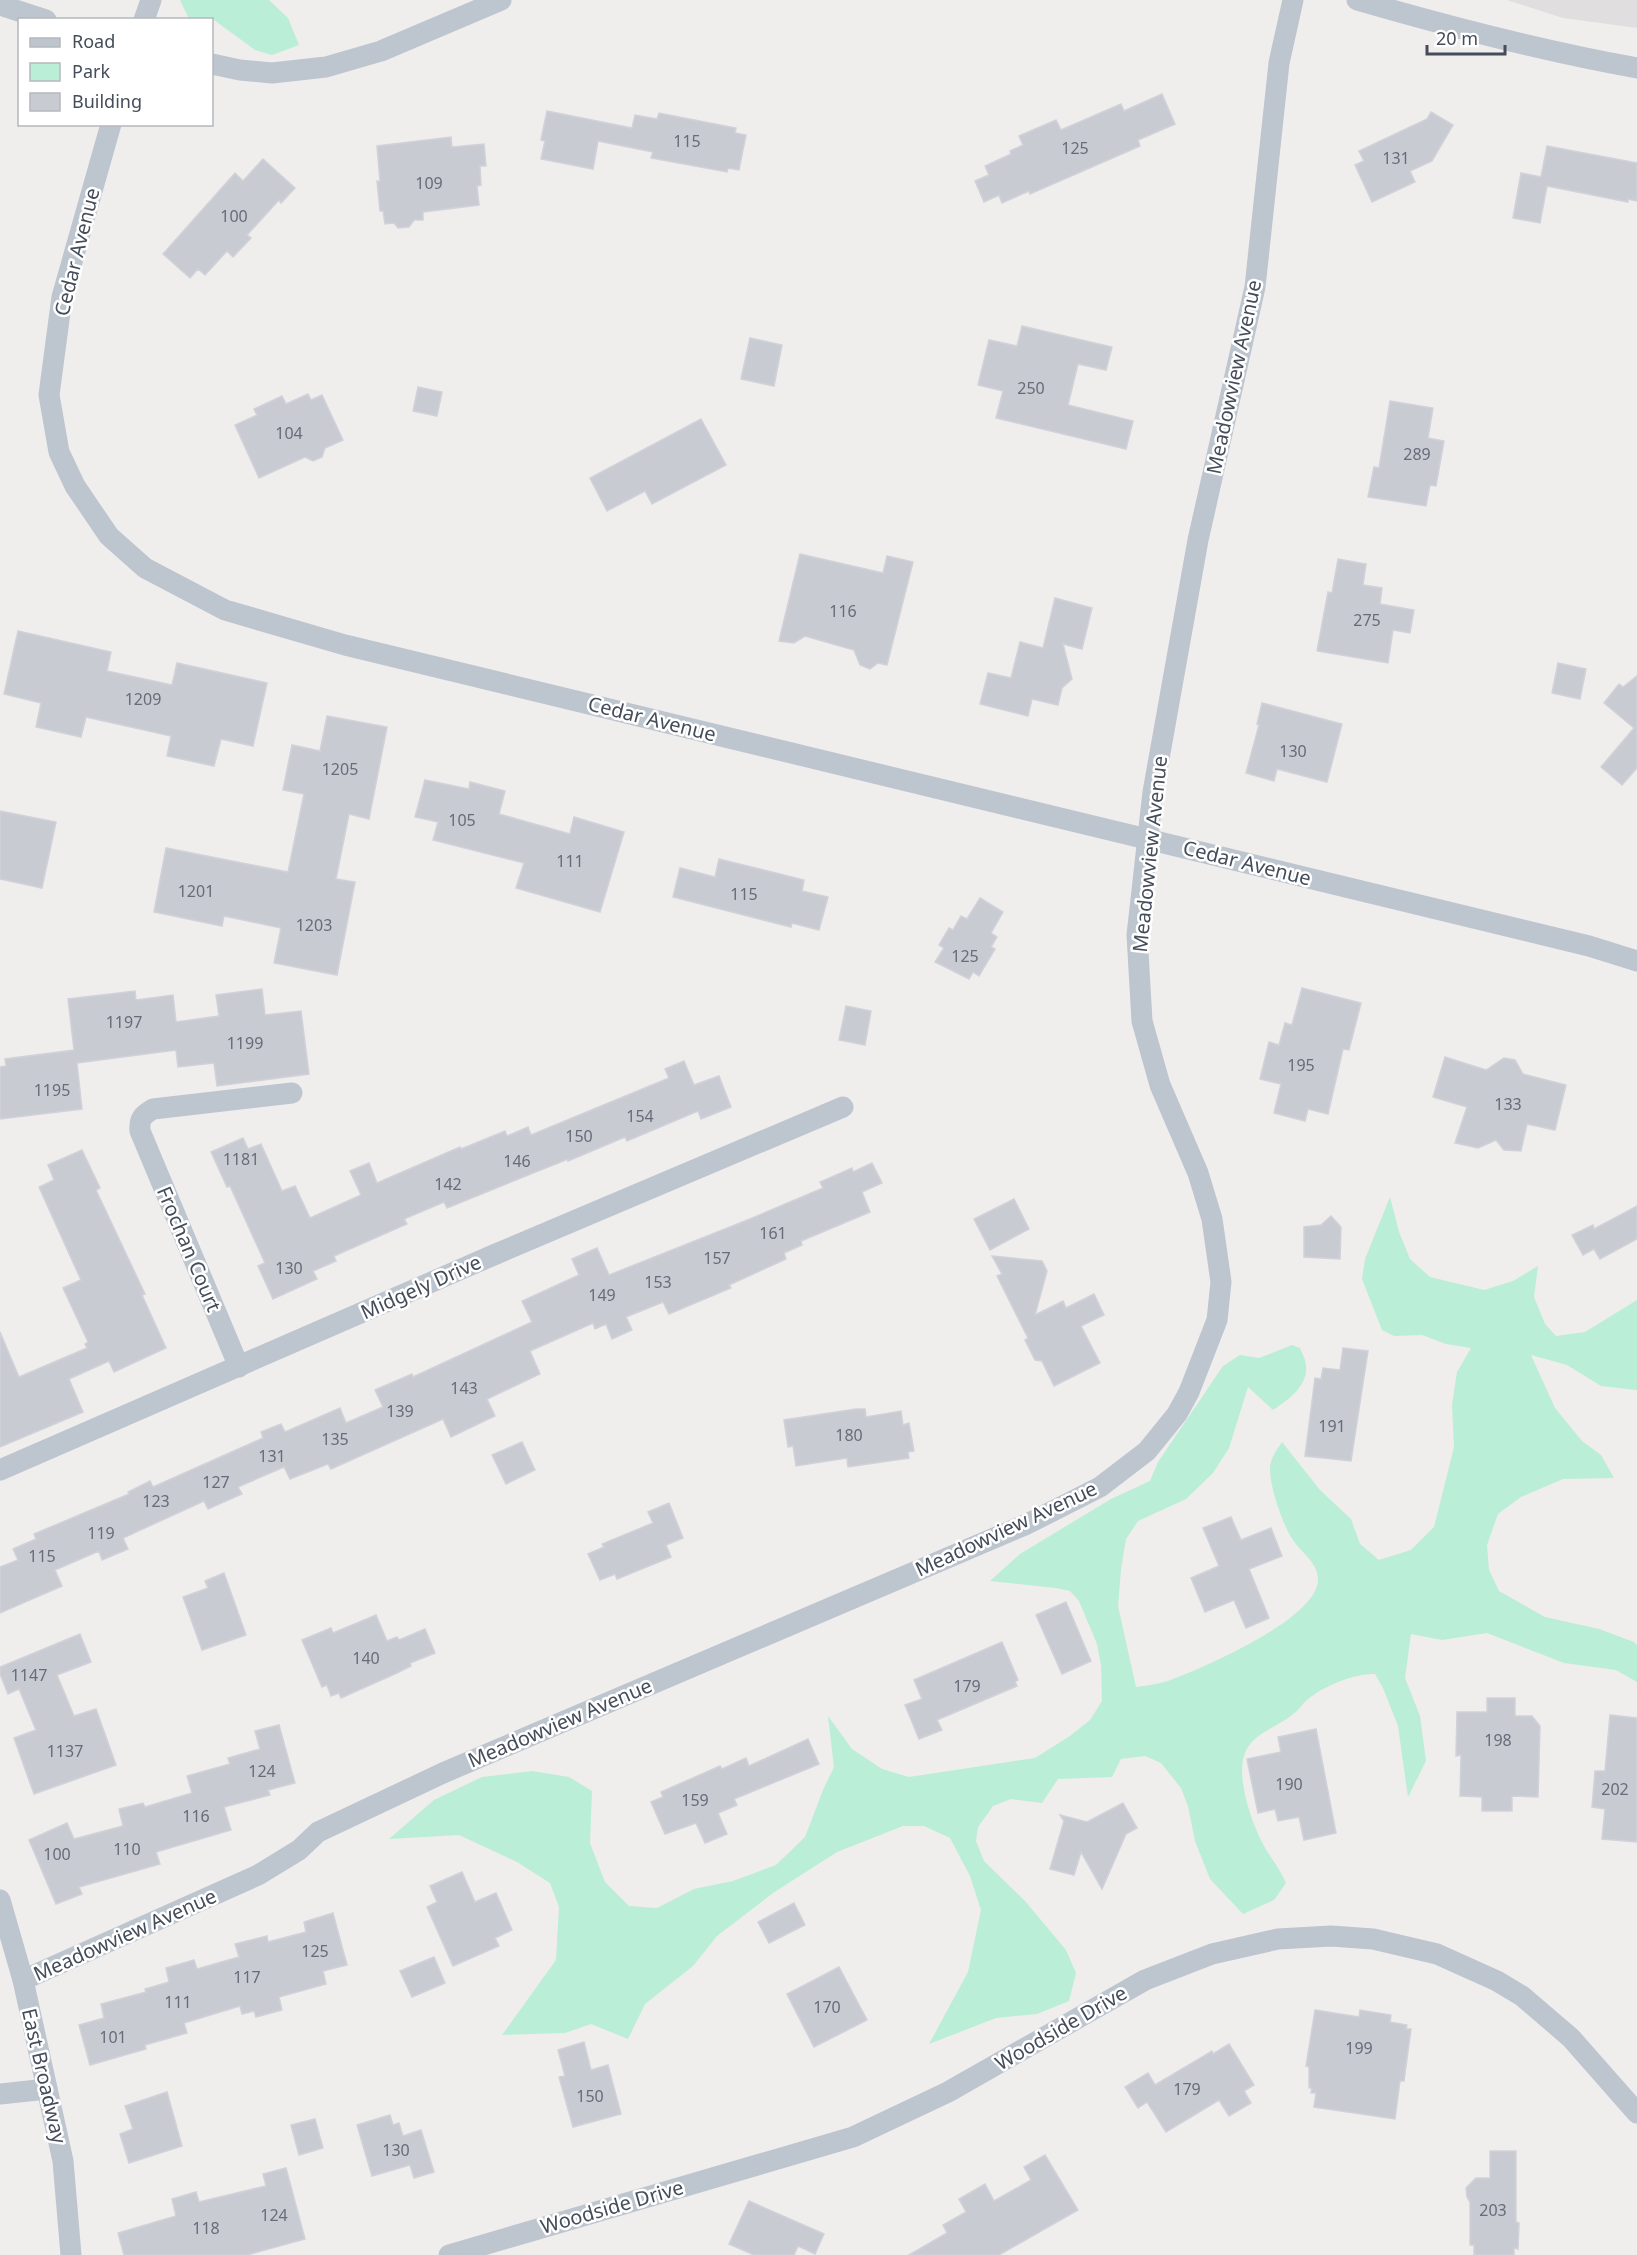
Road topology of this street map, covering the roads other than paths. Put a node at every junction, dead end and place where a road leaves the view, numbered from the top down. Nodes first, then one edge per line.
1 (151, 0) edge
2 (501, 0) edge
3 (1293, 0) edge
4 (1357, 0) edge
5 (0, 5) edge
6 (40, 18) edge
7 (145, 18) edge
8 (213, 64) edge
9 (1637, 68) edge
10 (110, 126) edge
11 (1148, 840) junction
12 (1637, 961) edge
13 (292, 1093) dead end
14 (843, 1107) dead end
15 (239, 1367) junction
16 (0, 1470) edge
17 (0, 1900) edge
18 (23, 1980) junction
19 (47, 2090) junction
20 (0, 2094) edge
21 (1637, 2113) edge
22 (71, 2255) edge
23 (448, 2255) edge

1 - 7 street
2 - 8 street
3 - 11 street, Meadowview Avenue
4 - 9 street
5 - 6 street
10 - 11 street, Cedar Avenue
11 - 12 street, Cedar Avenue
11 - 18 street, Meadowview Avenue
13 - 15 street, Frochan Court
14 - 15 street, Midgely Drive
15 - 16 street, Midgely Drive
17 - 18 street, East Broadway
18 - 19 street, East Broadway
19 - 20 street
19 - 22 street, East Broadway
21 - 23 street, Woodside Drive

